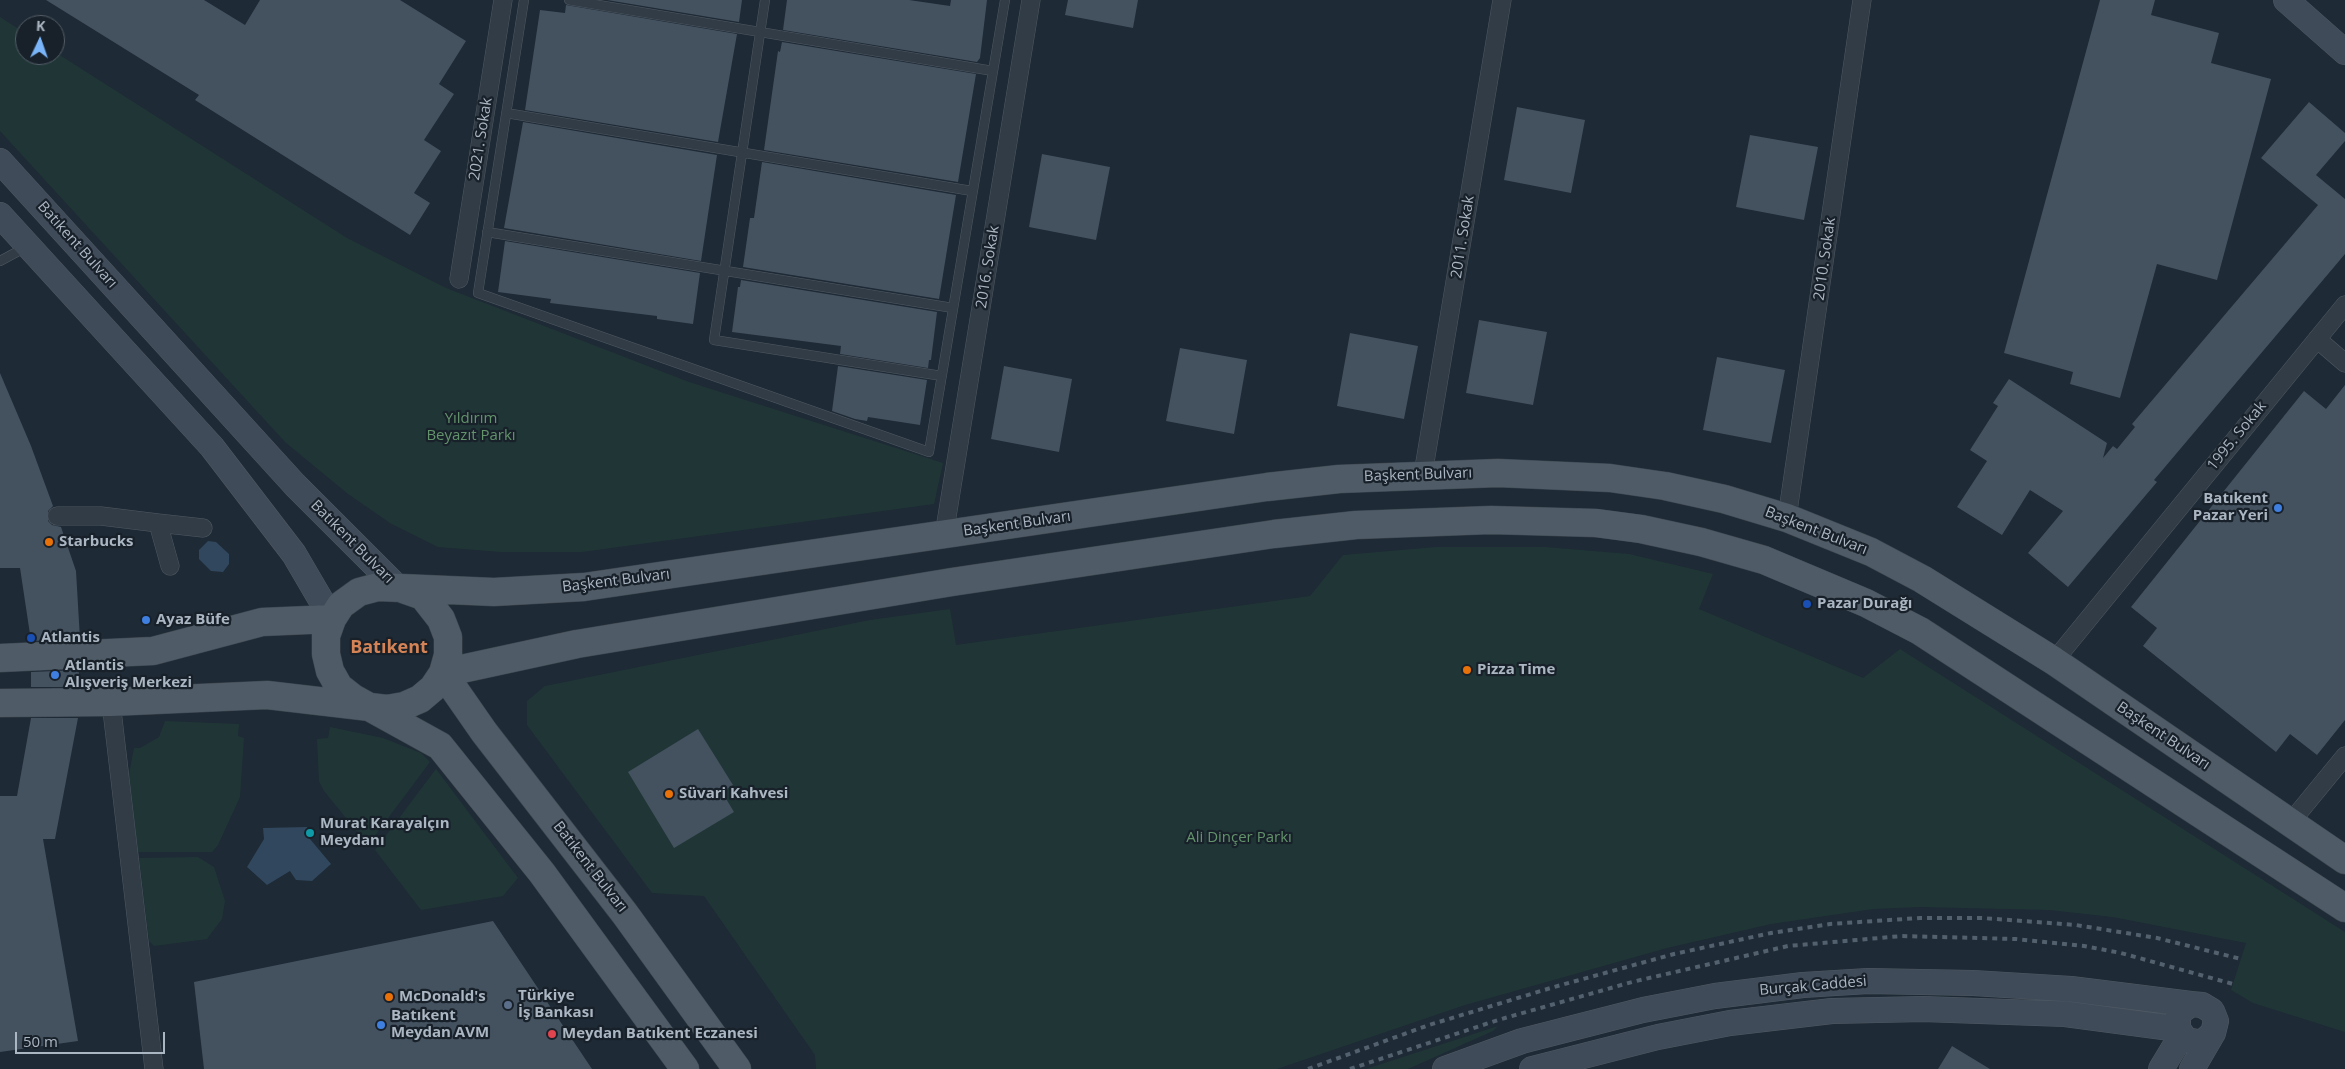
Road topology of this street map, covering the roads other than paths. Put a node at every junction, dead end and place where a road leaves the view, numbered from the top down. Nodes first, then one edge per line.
1 (503, 0) edge
2 (524, 0) edge
3 (569, 0) edge
4 (765, 0) edge
5 (1005, 0) edge
6 (1032, 0) edge
7 (1502, 0) edge
8 (1862, 0) edge
9 (2290, 1) edge
10 (760, 32) junction
11 (2345, 52) edge
12 (993, 72) junction
13 (506, 113) junction
14 (742, 152) junction
15 (0, 161) edge
16 (972, 191) junction
17 (0, 215) edge
18 (487, 232) junction
19 (28, 246) junction
20 (0, 261) edge
21 (724, 270) junction
22 (460, 279) dead end
23 (2345, 305) edge
24 (953, 308) junction
25 (2317, 339) junction
26 (2345, 363) edge
27 (942, 376) junction
28 (1422, 474) junction
29 (57, 516) dead end
30 (1787, 518) junction
31 (158, 523) junction
32 (203, 528) dead end
33 (944, 535) junction
34 (170, 566) dead end
35 (397, 587) junction
36 (332, 619) junction
37 (0, 658) edge
38 (2054, 661) junction
39 (443, 674) junction
40 (111, 702) junction
41 (0, 703) edge
42 (369, 706) junction
43 (2345, 756) edge
44 (2290, 823) junction
45 (2345, 860) edge
46 (2345, 908) edge
47 (2191, 1004) junction
48 (2180, 1032) junction
49 (2213, 1033) junction
50 (154, 1069) edge
51 (686, 1069) edge
52 (737, 1069) edge
53 (1445, 1069) edge
54 (1532, 1069) edge
55 (2161, 1069) edge
56 (2192, 1069) edge

1 - 22 street, 2021. Sokak
2 - 13 lane
3 - 10 lane
4 - 10 lane
5 - 12 lane
6 - 33 street, 2016. Sokak
7 - 28 street, 2011. Sokak
8 - 30 street, 2010. Sokak
9 - 11 street
10 - 12 lane
10 - 14 lane
12 - 16 lane
13 - 14 lane
13 - 18 lane
14 - 16 lane
14 - 21 lane
15 - 35 street, Batıkent Bulvarı
16 - 24 lane
17 - 19 street
18 - 21 lane
18 - 27 lane
19 - 20 lane
19 - 36 street
21 - 24 lane
21 - 27 lane
23 - 25 street, 1995. Sokak
24 - 27 lane
25 - 26 street
25 - 38 street, 1995. Sokak
28 - 30 main road, Başkent Bulvarı
28 - 33 main road, Başkent Bulvarı
29 - 31 street
30 - 38 main road, Başkent Bulvarı
31 - 32 street
31 - 34 street
33 - 35 main road, Başkent Bulvarı
35 - 36 main road
35 - 39 main road, Batıkent Bulvarı
36 - 37 main road
36 - 42 main road
38 - 44 main road, Başkent Bulvarı
39 - 42 main road
39 - 46 main road
39 - 52 main road, Batıkent Bulvarı
40 - 41 main road
40 - 42 main road
40 - 50 street
42 - 51 main road
43 - 44 street
44 - 45 main road, Başkent Bulvarı
47 - 48 street
47 - 49 street
47 - 53 street, Burçak Caddesi
48 - 49 street
48 - 54 street, Burçak Caddesi
48 - 55 street
49 - 56 street

